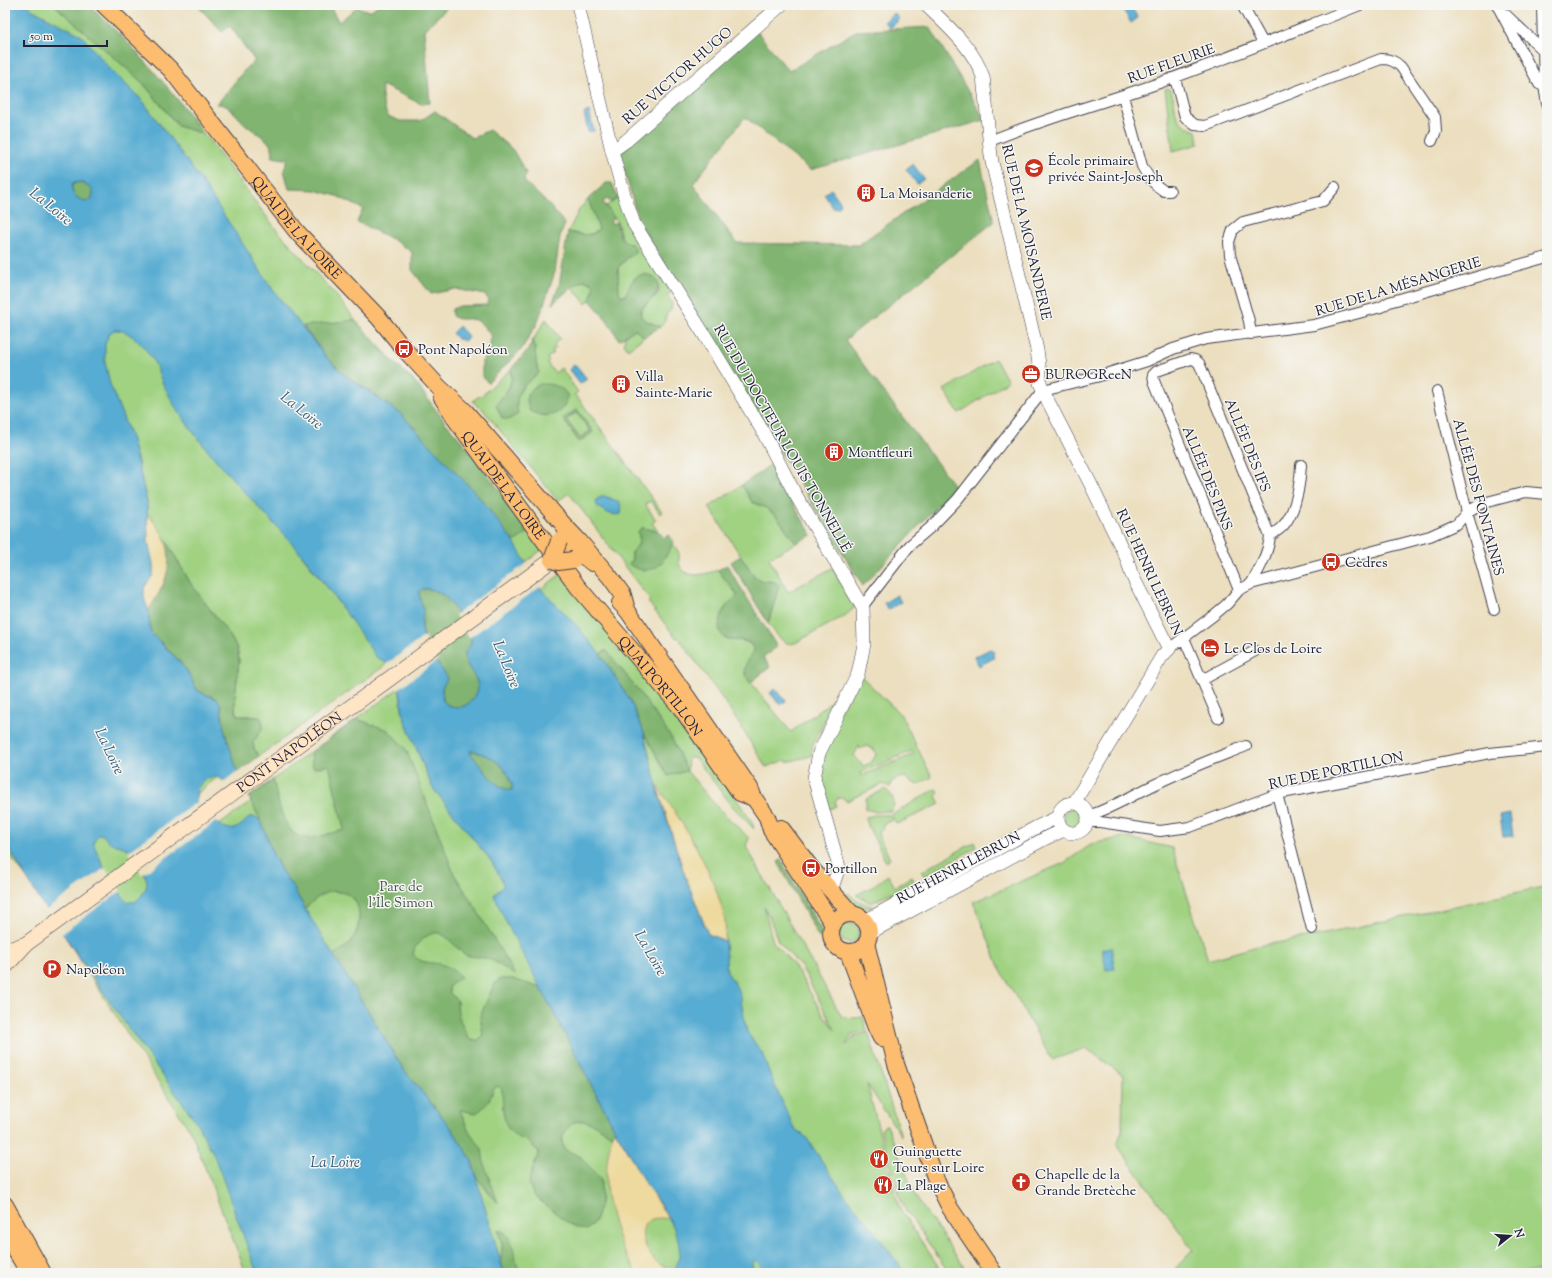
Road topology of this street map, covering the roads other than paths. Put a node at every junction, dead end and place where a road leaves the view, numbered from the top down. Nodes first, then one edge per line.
1 (104, 5) edge
2 (578, 5) edge
3 (781, 5) edge
4 (926, 5) edge
5 (1242, 5) edge
6 (1360, 5) edge
7 (1542, 5) edge
8 (1498, 7) edge
9 (1264, 43) junction
10 (1542, 49) junction
11 (1175, 78) junction
12 (1544, 86) junction
13 (1123, 96) junction
14 (1547, 104) edge
15 (990, 140) junction
16 (1432, 141) dead end
17 (612, 151) junction
18 (1334, 187) dead end
19 (1170, 191) dead end
20 (1547, 257) edge
21 (1251, 334) junction
22 (1153, 375) joint
23 (431, 378) junction
24 (1043, 390) junction
25 (1437, 391) dead end
26 (1301, 465) dead end
27 (1547, 494) edge
28 (1467, 512) junction
29 (563, 524) junction
30 (1270, 536) junction
31 (563, 557) junction
32 (1251, 584) junction
33 (1239, 590) junction
34 (863, 608) junction
35 (1494, 609) dead end
36 (627, 610) junction
37 (1184, 638) junction
38 (1169, 649) junction
39 (1255, 651) dead end
40 (1202, 680) junction
41 (1218, 718) dead end
42 (1246, 746) dead end
43 (1547, 747) edge
44 (1277, 794) junction
45 (754, 798) junction
46 (1074, 803) junction
47 (1058, 817) junction
48 (1088, 819) junction
49 (769, 823) junction
50 (1064, 830) junction
51 (831, 891) junction
52 (833, 924) junction
53 (863, 928) junction
54 (1312, 929) dead end
55 (848, 952) junction
56 (9, 956) edge
57 (896, 1064) junction
58 (5, 1206) edge
59 (5, 1233) edge
60 (29, 1273) edge
61 (43, 1273) edge
62 (994, 1273) edge

1 - 23 main road, QUAI DE LA LOIRE
2 - 17 street, RUE DU DOCTEUR LOUIS TONNELLÉ
3 - 17 street, RUE VICTOR HUGO
4 - 15 street, RUE DE LA MOISANDERIE
5 - 9 street
6 - 9 street, RUE FLEURIE
7 - 10 street
8 - 10 street
8 - 12 street
9 - 11 street, RUE FLEURIE
10 - 12 street
11 - 13 street, RUE FLEURIE
11 - 16 street
12 - 14 street
13 - 15 street, RUE FLEURIE
13 - 19 street
15 - 24 street, RUE DE LA MOISANDERIE
17 - 34 street, RUE DU DOCTEUR LOUIS TONNELLÉ
18 - 21 street
20 - 21 street, RUE DE LA MÉSANGERIE
21 - 24 street, RUE DE LA MÉSANGERIE
22 - 30 street, ALLÉE DES IFS
22 - 33 street, ALLÉE DES PINS
23 - 29 main road, QUAI DE LA LOIRE
23 - 31 main road, QUAI DE LA LOIRE
23 - 31 main road
24 - 34 street
24 - 38 street, RUE HENRI LEBRUN
25 - 28 street, ALLÉE DES FONTAINES
26 - 30 street
27 - 28 street
28 - 32 street
28 - 35 street, ALLÉE DES FONTAINES
29 - 31 main road
29 - 36 main road, QUAI DE LA LOIRE
30 - 32 street
31 - 36 main road
31 - 45 main road, QUAI PORTILLON
31 - 56 main road, PONT NAPOLÉON
32 - 33 street
33 - 37 street
34 - 51 street, RUE DU DOCTEUR LOUIS TONNELLÉ
36 - 45 main road
37 - 38 street
37 - 40 street
38 - 46 street, RUE HENRI LEBRUN
39 - 40 street
40 - 41 street
42 - 48 street
43 - 44 street, RUE DE PORTILLON
44 - 48 street, RUE DE PORTILLON
44 - 54 street
45 - 49 main road
46 - 47 street
46 - 48 street
47 - 50 street
47 - 53 street, RUE HENRI LEBRUN
48 - 50 street
49 - 51 main road
49 - 52 main road
50 - 53 street, RUE HENRI LEBRUN
51 - 53 main road
52 - 53 main road
52 - 55 main road
53 - 55 main road
53 - 57 main road
55 - 57 main road
57 - 62 main road
58 - 61 main road
59 - 60 main road

